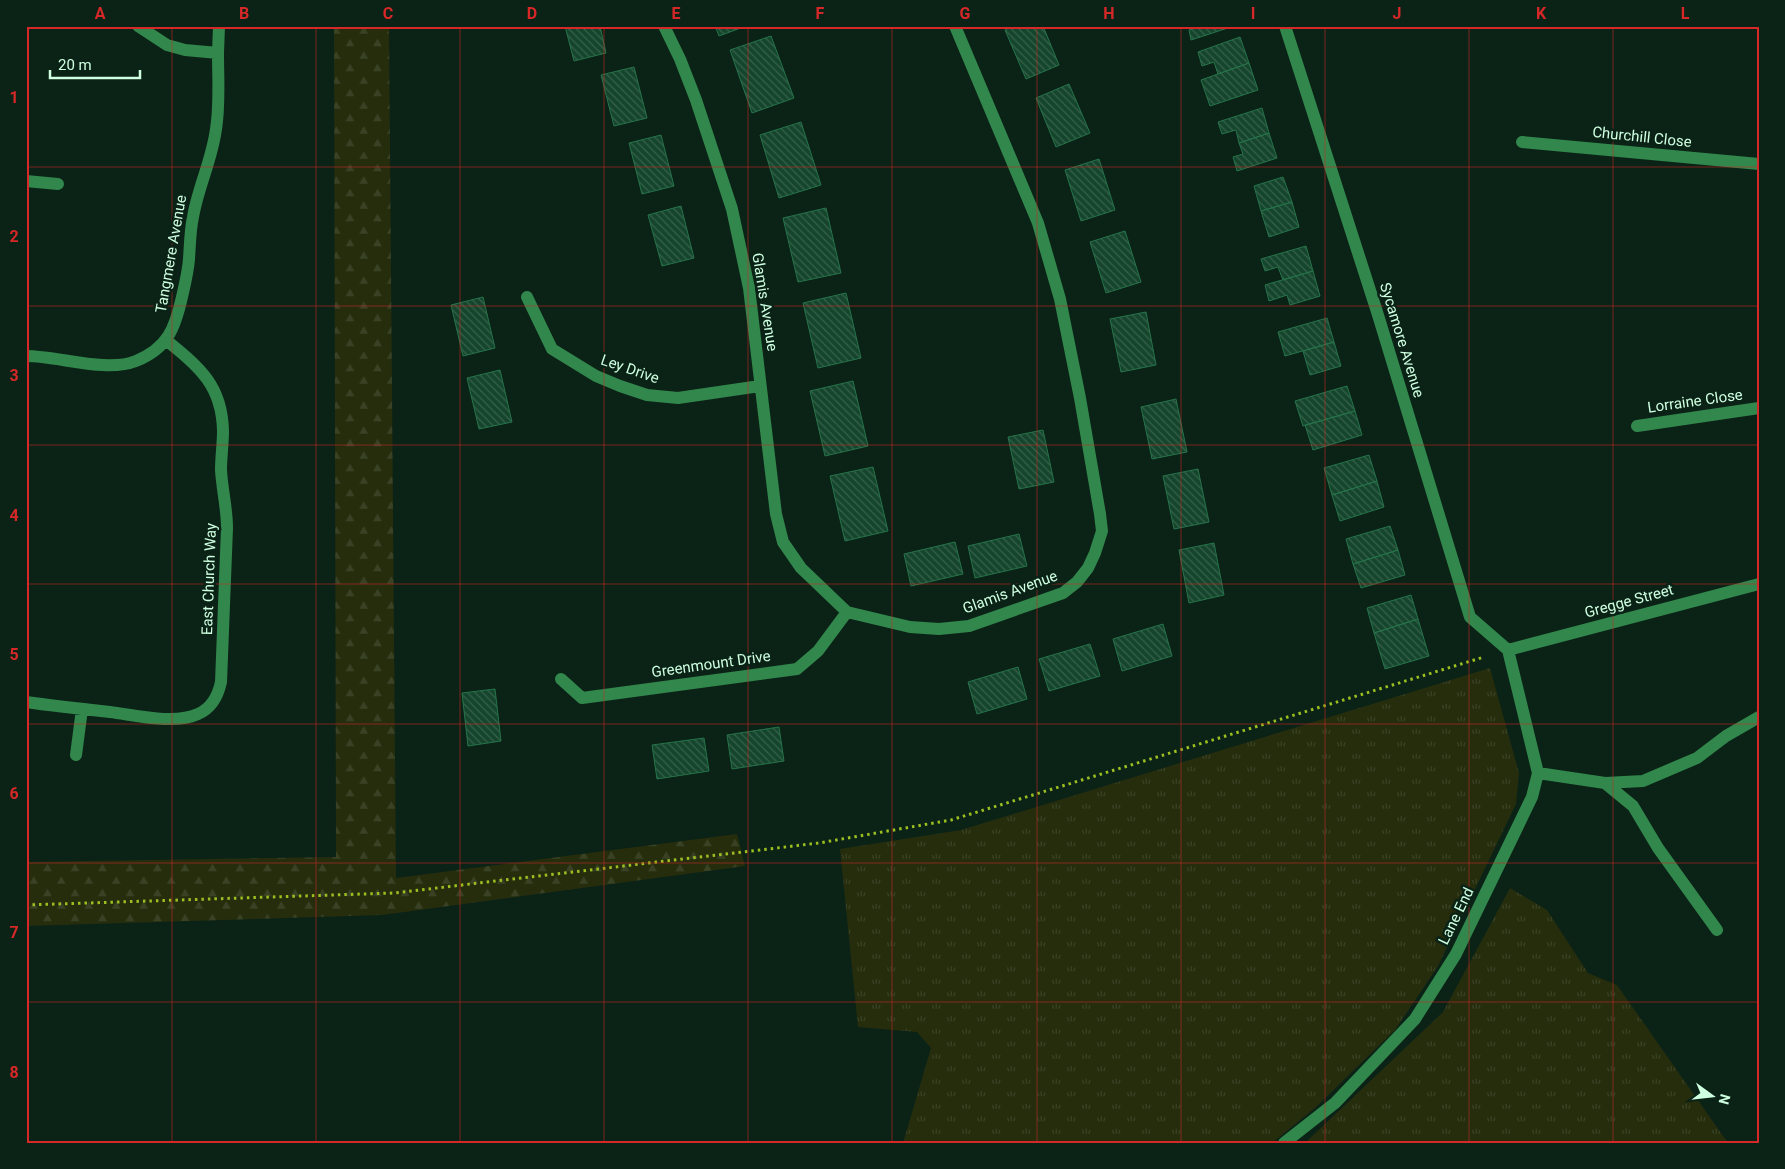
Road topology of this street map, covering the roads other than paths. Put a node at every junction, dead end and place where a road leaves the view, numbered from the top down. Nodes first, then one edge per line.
1 (138, 26) edge
2 (219, 26) edge
3 (664, 26) edge
4 (955, 26) edge
5 (1285, 26) edge
6 (218, 53) junction
7 (1522, 142) dead end
8 (1759, 164) edge
9 (26, 181) edge
10 (58, 184) dead end
11 (527, 297) dead end
12 (166, 340) junction
13 (26, 356) edge
14 (760, 386) junction
15 (1759, 408) edge
16 (1637, 426) dead end
17 (1759, 584) edge
18 (847, 612) junction
19 (1508, 650) junction
20 (561, 680) dead end
21 (26, 702) edge
22 (82, 709) junction
23 (1759, 717) edge
24 (76, 755) dead end
25 (1538, 772) junction
26 (1605, 783) junction
27 (1717, 930) dead end
28 (1284, 1143) edge

1 - 6 street
2 - 6 street, Tangmere Avenue
3 - 14 street, Glamis Avenue
4 - 18 street, Glamis Avenue
5 - 19 street, Sycamore Avenue
6 - 12 street, Tangmere Avenue
7 - 8 street, Churchill Close
9 - 10 street
11 - 14 street, Ley Drive
12 - 13 street, Tangmere Avenue
12 - 22 street, East Church Way
14 - 18 street, Glamis Avenue
15 - 16 street, Lorraine Close
17 - 19 street, Gregge Street
18 - 20 street, Greenmount Drive
19 - 25 street, Lane End
21 - 22 street, East Church Way
22 - 24 street
23 - 26 street
25 - 26 street
25 - 28 street, Lane End
26 - 27 street

